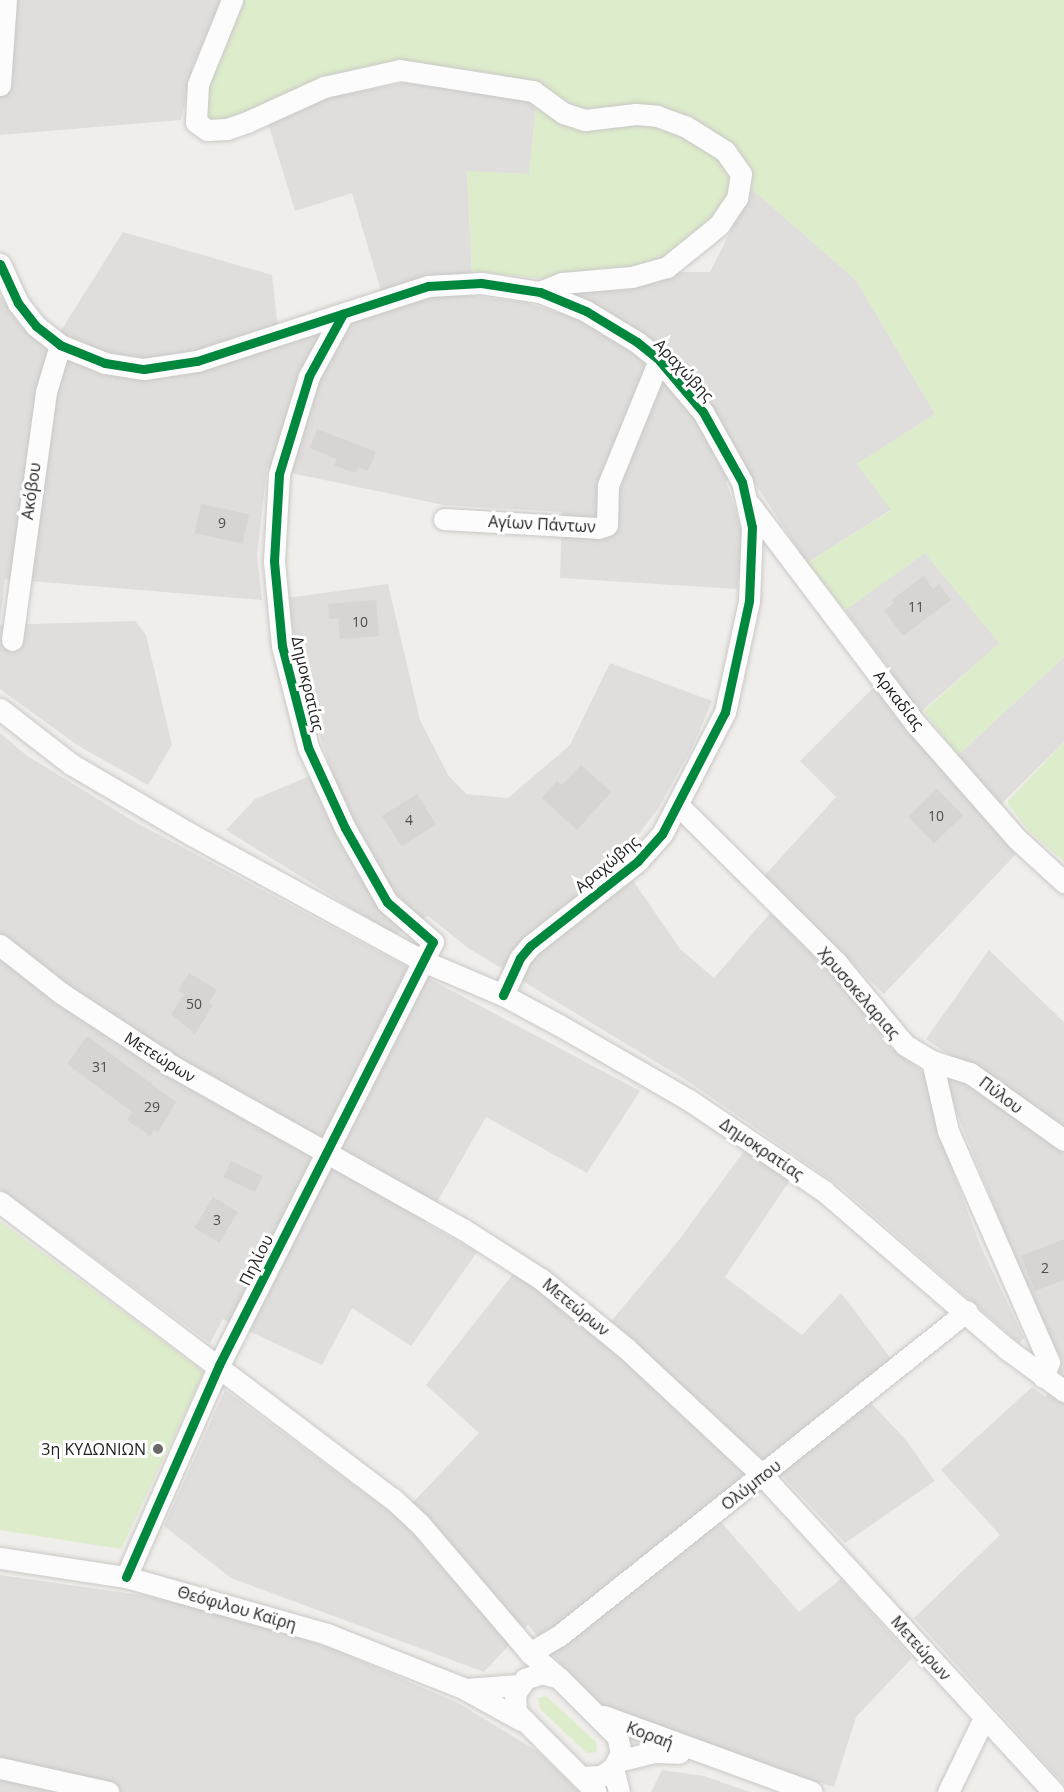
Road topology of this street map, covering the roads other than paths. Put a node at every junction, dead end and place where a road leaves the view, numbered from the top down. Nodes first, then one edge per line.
1 (6, 0) edge
2 (232, 0) edge
3 (0, 85) edge
4 (0, 264) edge
5 (540, 292) junction
6 (343, 314) junction
7 (60, 345) junction
8 (660, 360) junction
9 (749, 505) junction
10 (444, 519) dead end
11 (12, 640) dead end
12 (0, 709) edge
13 (678, 805) junction
14 (1064, 882) edge
15 (0, 945) edge
16 (423, 961) junction
17 (503, 995) junction
18 (932, 1061) junction
19 (1064, 1140) edge
20 (327, 1154) junction
21 (0, 1202) edge
22 (967, 1311) junction
23 (219, 1365) junction
24 (1043, 1377) junction
25 (1064, 1391) edge
26 (763, 1476) junction
27 (0, 1558) edge
28 (126, 1577) junction
29 (526, 1648) junction
30 (559, 1678) junction
31 (522, 1682) junction
32 (465, 1689) junction
33 (592, 1711) junction
34 (984, 1718) junction
35 (521, 1720) junction
36 (709, 1756) junction
37 (616, 1765) junction
38 (0, 1768) edge
39 (581, 1777) junction
40 (108, 1792) edge
41 (596, 1792) edge
42 (619, 1792) edge
43 (812, 1792) edge
44 (948, 1792) edge
45 (1054, 1792) edge

1 - 3 street
2 - 5 street
4 - 7 street, Αραχώβης
5 - 6 street, Αραχώβης
5 - 8 street, Αραχώβης
6 - 7 street, Αραχώβης
6 - 16 street, Δημοκρατίας
7 - 11 street, Ακόβου
8 - 9 street, Αραχώβης
8 - 10 street, Αγίων Πάντων
9 - 13 street, Αραχώβης
9 - 14 street, Αρκαδίας
12 - 16 street, Δημοκρατίας
13 - 17 street, Αραχώβης
13 - 18 street, Χρυσοκελαριας
15 - 20 street, Μετεώρων
16 - 17 street, Δημοκρατίας
16 - 20 street, Πηλίου
17 - 22 street, Δημοκρατίας
18 - 19 street, Πύλου
18 - 24 street
20 - 23 street, Πηλίου
20 - 26 street, Μετεώρων
21 - 23 street
22 - 24 street, Δημοκρατίας
22 - 26 street, Ολύμπου
23 - 28 street, Πηλίου
23 - 29 street
24 - 25 street, Δημοκρατίας
26 - 29 street, Ολύμπου
26 - 34 street, Μετεώρων
27 - 28 street, Θεόφιλου Καϊρη
28 - 32 street, Θεόφιλου Καϊρη
29 - 30 street
29 - 31 street
30 - 31 street, Θεόφιλου Καϊρη
30 - 33 street
31 - 32 street, Θεόφιλου Καϊρη
31 - 35 street
32 - 35 street, Θεόφιλου Καϊρη
33 - 36 street, Κοραή
33 - 37 street
34 - 44 street
34 - 45 street, Μετεώρων
35 - 39 street, Θεόφιλου Καϊρη
36 - 37 street, Κοραή
36 - 43 street, Κοραή
37 - 39 street, Κοραή
37 - 42 street
38 - 40 street
39 - 41 street, Θεόφιλου Καϊρη

